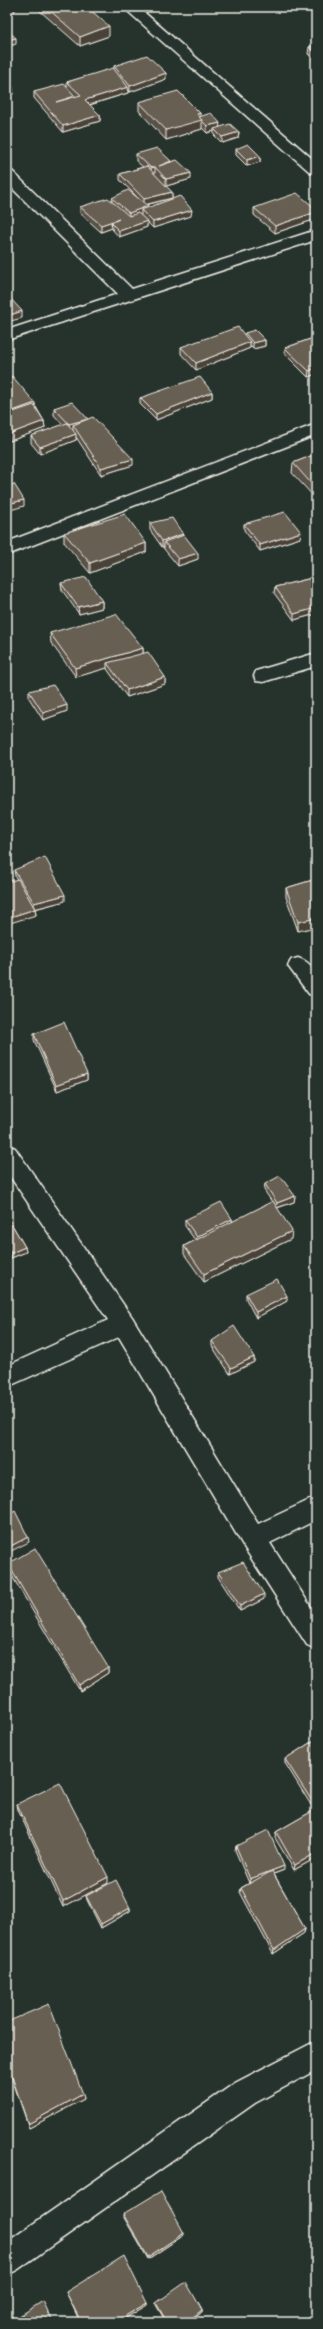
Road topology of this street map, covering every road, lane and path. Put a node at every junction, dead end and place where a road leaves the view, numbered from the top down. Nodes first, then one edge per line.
1 (130, 7) edge
2 (316, 170) edge
3 (7, 174) edge
4 (316, 235) edge
5 (128, 294) junction
6 (7, 336) edge
7 (316, 429) edge
8 (7, 549) edge
9 (316, 659) edge
10 (263, 676) dead end
11 (298, 966) dead end
12 (316, 988) edge
13 (7, 1154) edge
14 (124, 1324) junction
15 (7, 1377) edge
16 (316, 1508) edge
17 (253, 1540) junction
18 (316, 1637) edge
19 (316, 2055) edge
20 (7, 2260) edge

1 - 2 street
3 - 5 street
4 - 5 street
5 - 6 street
7 - 8 street
9 - 10 street
11 - 12 street
13 - 14 street
14 - 15 street
14 - 17 street
16 - 17 street
17 - 18 street
19 - 20 street

